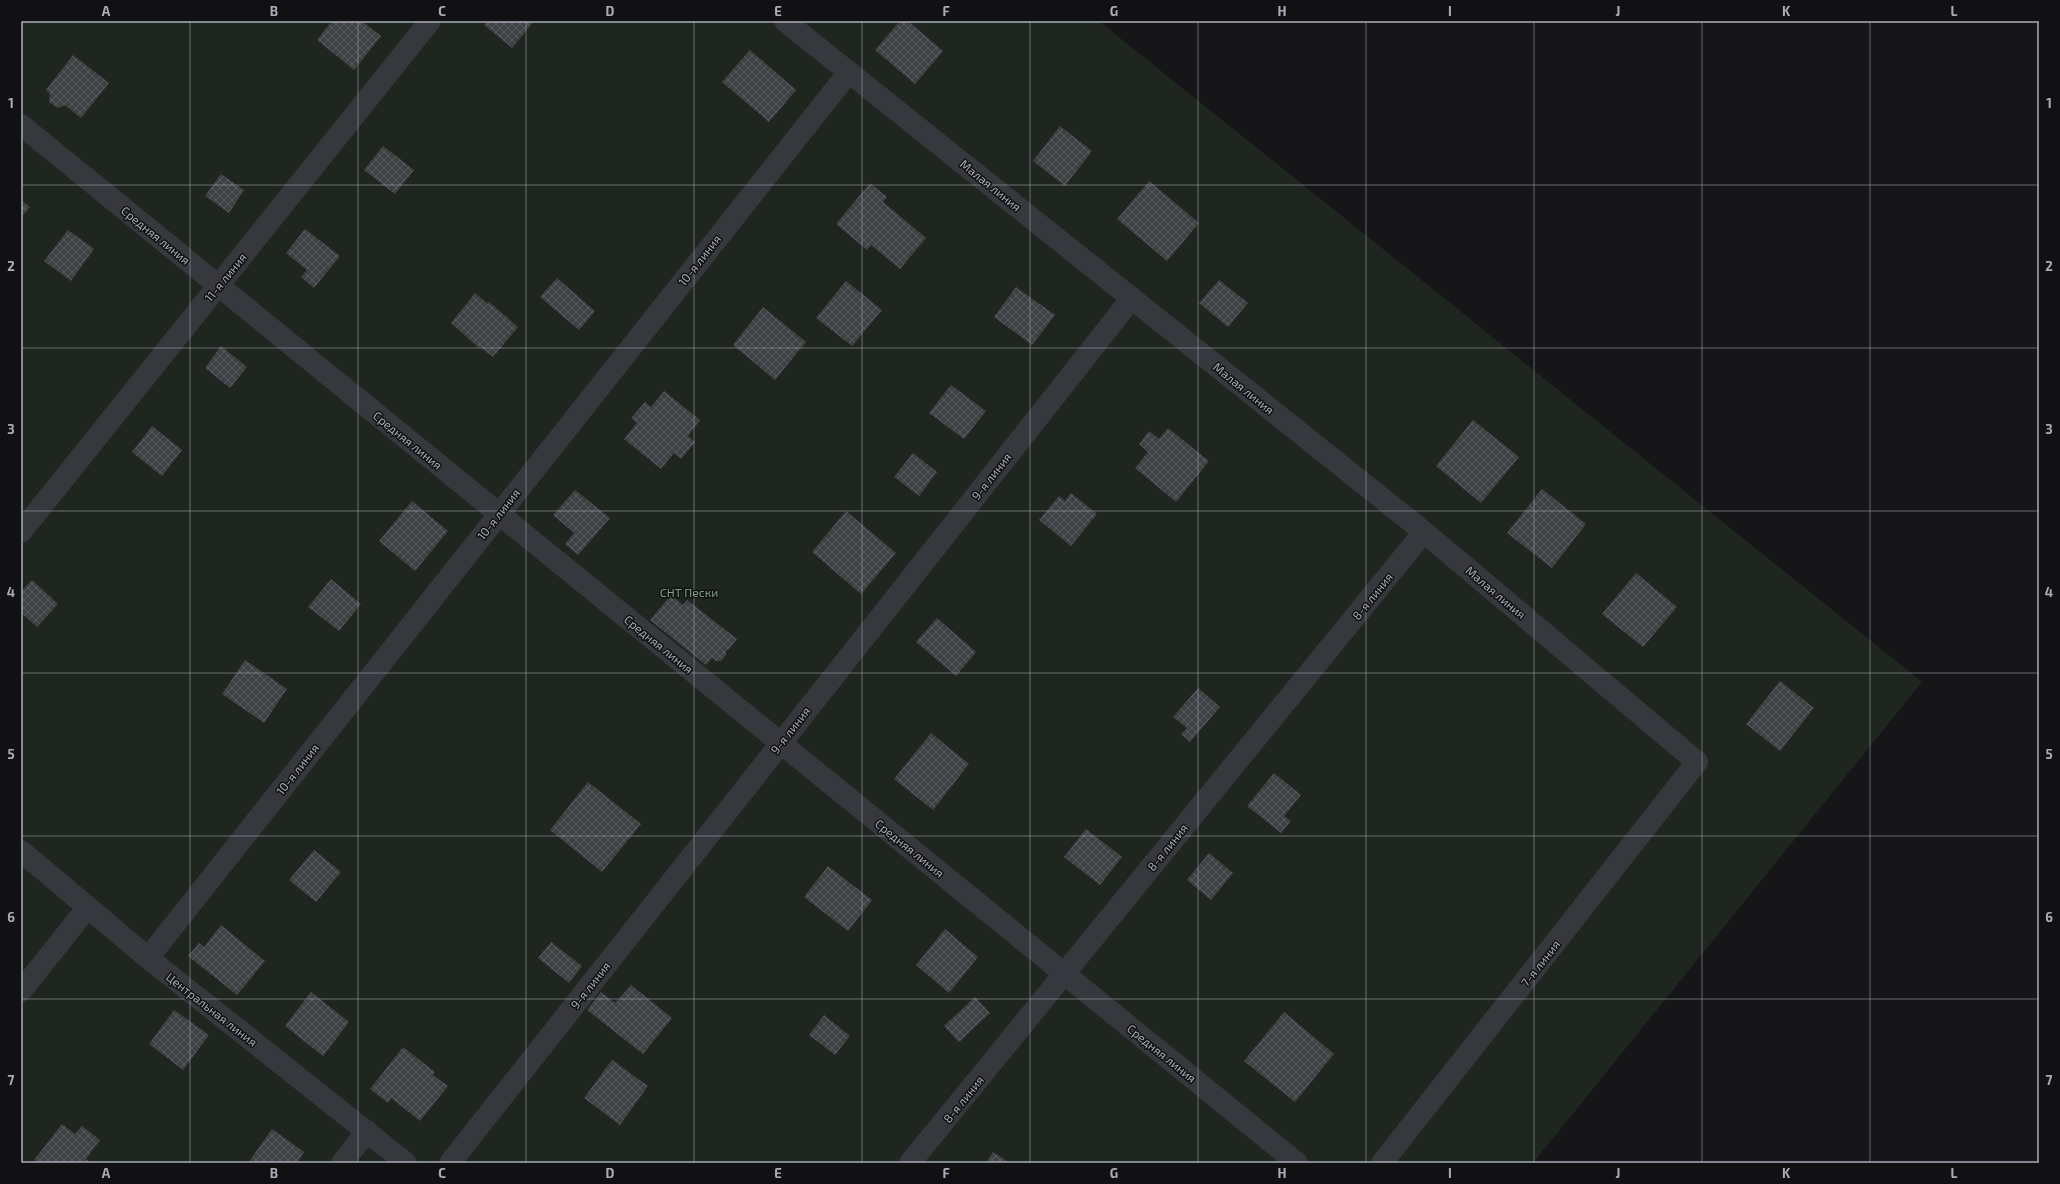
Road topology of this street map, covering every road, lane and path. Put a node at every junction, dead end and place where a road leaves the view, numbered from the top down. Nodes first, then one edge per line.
1 (430, 21) edge
2 (785, 21) edge
3 (848, 72) junction
4 (21, 125) edge
5 (218, 286) junction
6 (1132, 298) junction
7 (499, 514) junction
8 (21, 532) edge
9 (1424, 532) junction
10 (780, 743) junction
11 (1697, 762) joint
12 (21, 851) edge
13 (88, 907) junction
14 (148, 958) junction
15 (1064, 974) junction
16 (21, 990) edge
17 (367, 1132) junction
18 (342, 1163) edge
19 (406, 1163) edge
20 (450, 1163) edge
21 (910, 1163) edge
22 (1297, 1163) edge
23 (1382, 1163) edge

1 - 5 street, 11-я линия
2 - 3 street, Малая линия
3 - 6 street, Малая линия
3 - 7 street, 10-я линия
4 - 5 street, Средняя линия
5 - 7 street, Средняя линия
5 - 8 street, 11-я линия
6 - 9 street, Малая линия
6 - 10 street, 9-я линия
7 - 10 street, Средняя линия
7 - 14 street, 10-я линия
9 - 11 street, Малая линия
9 - 15 street, 8-я линия
10 - 15 street, Средняя линия
10 - 20 street, 9-я линия
11 - 23 street, 7-я линия
12 - 13 street, Центральная линия
13 - 14 street, Центральная линия
13 - 16 street
14 - 17 street, Центральная линия
15 - 21 street, 8-я линия
15 - 22 street, Средняя линия
17 - 18 street
17 - 19 street, Центральная линия

